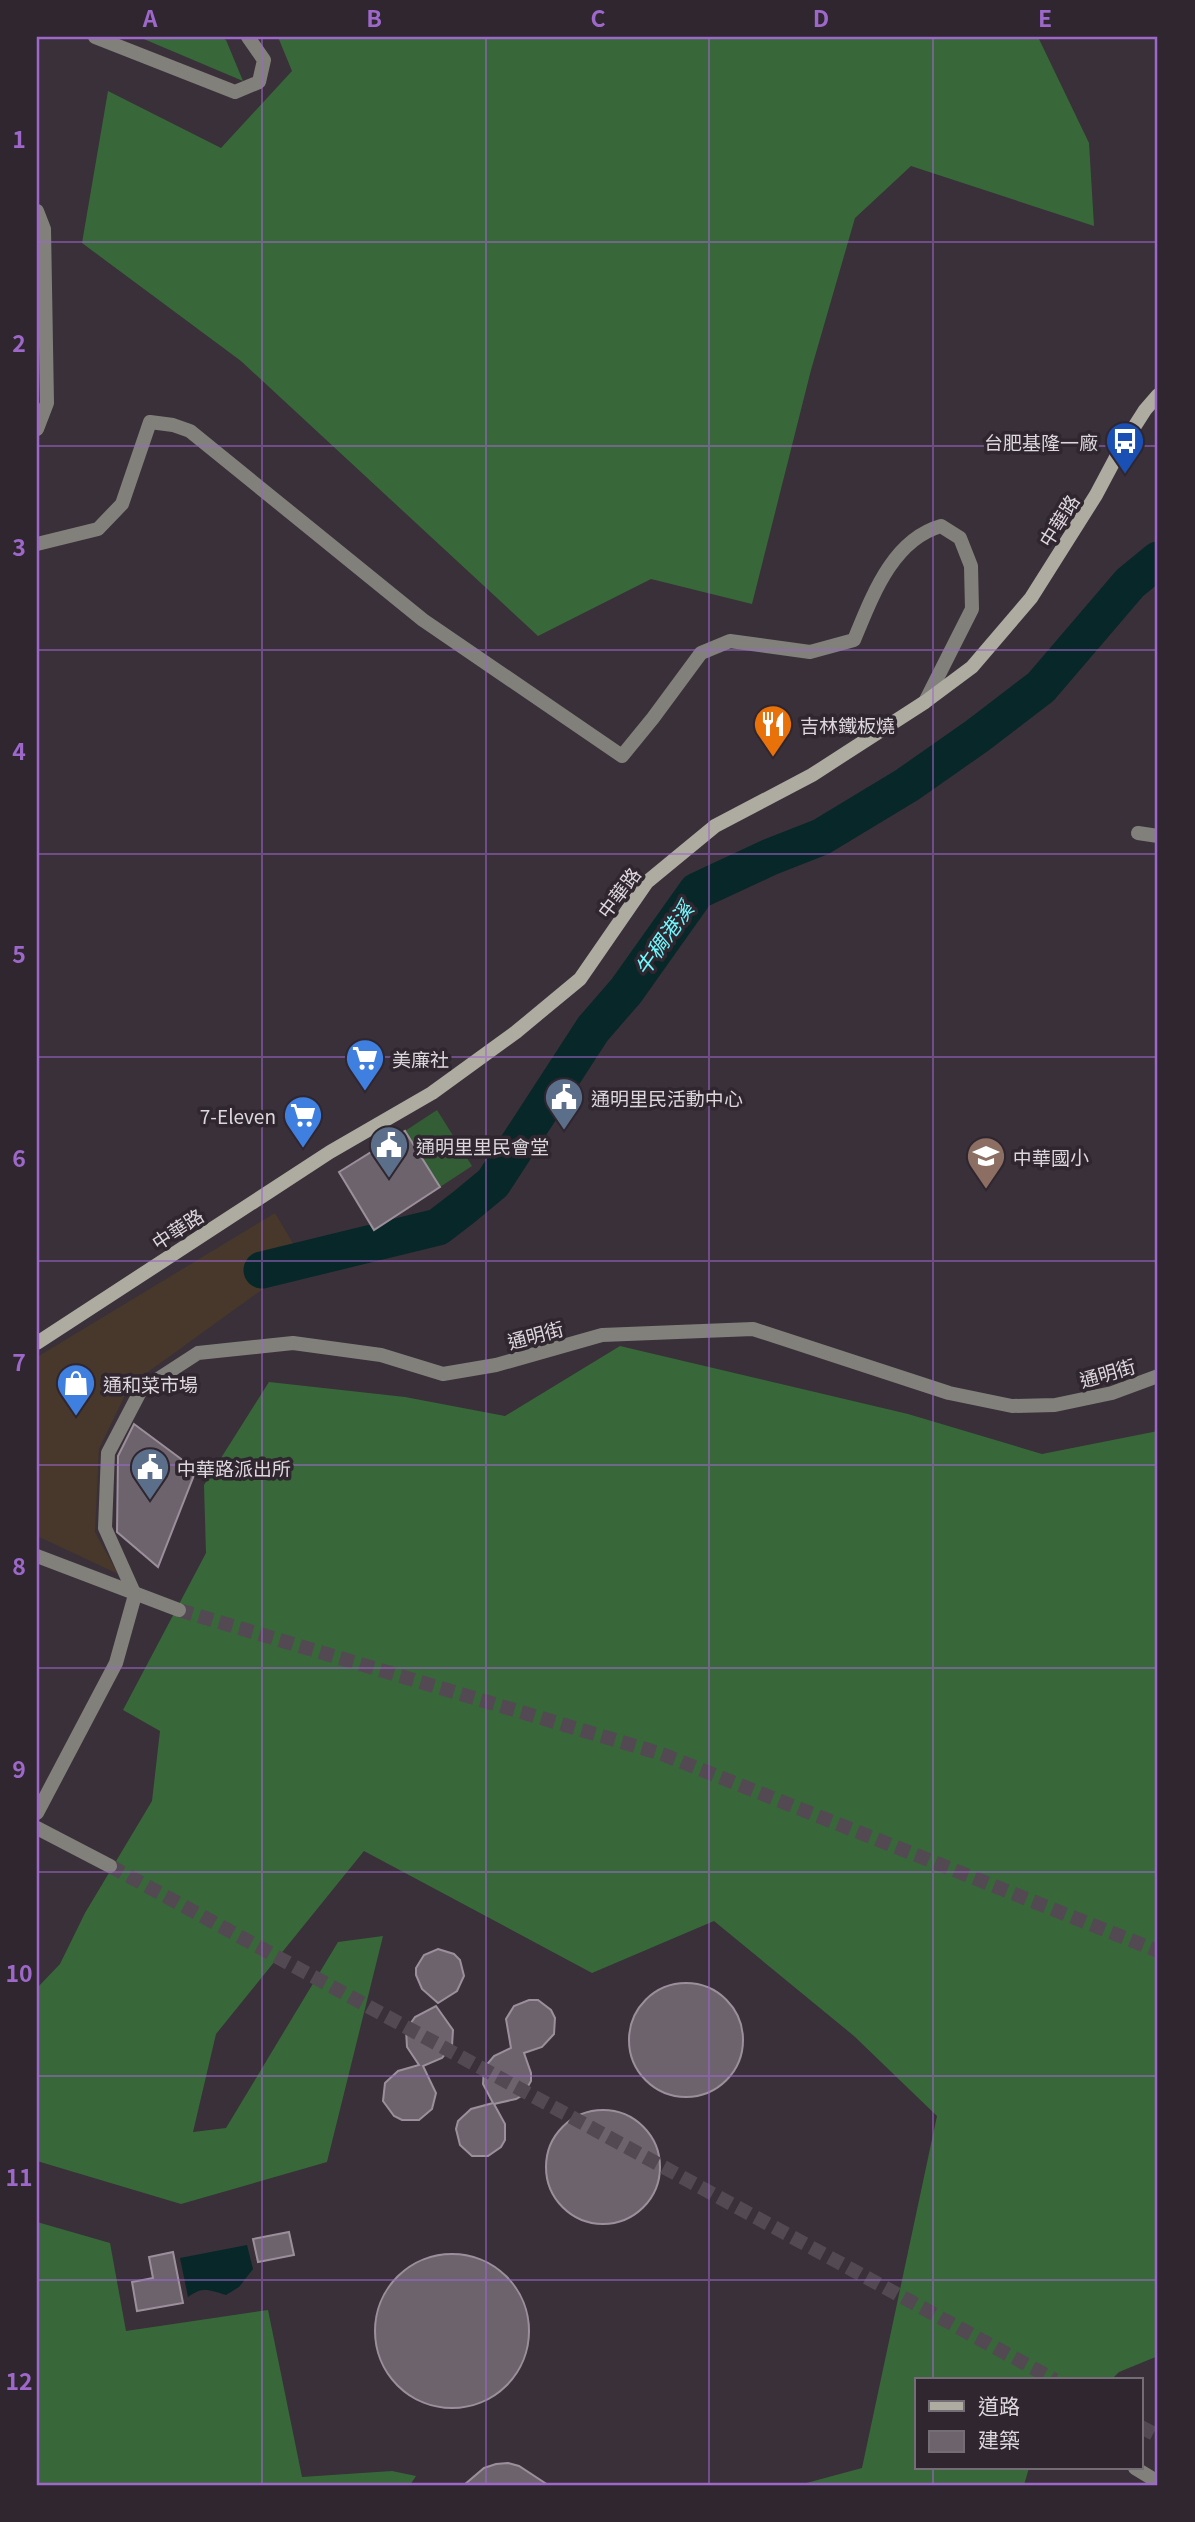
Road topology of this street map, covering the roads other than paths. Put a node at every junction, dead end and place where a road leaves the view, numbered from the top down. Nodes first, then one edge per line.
1 (95, 37) edge
2 (248, 37) edge
3 (37, 211) edge
4 (1158, 396) edge
5 (37, 429) edge
6 (37, 544) edge
7 (926, 702) junction
8 (1138, 833) dead end
9 (1158, 836) edge
10 (37, 1343) edge
11 (1158, 1376) edge
12 (37, 1556) edge
13 (135, 1595) junction
14 (179, 1610) tunnel mouth
15 (37, 1814) edge
16 (37, 1828) edge
17 (110, 1866) tunnel mouth
18 (1138, 2470) edge
19 (1158, 2482) edge

1 - 2 street
3 - 5 street
4 - 7 street, 中華路
6 - 7 street
7 - 10 street, 中華路
8 - 9 street
11 - 13 street, 通明街
12 - 13 street
13 - 14 street
13 - 15 street
16 - 17 street
18 - 19 street

